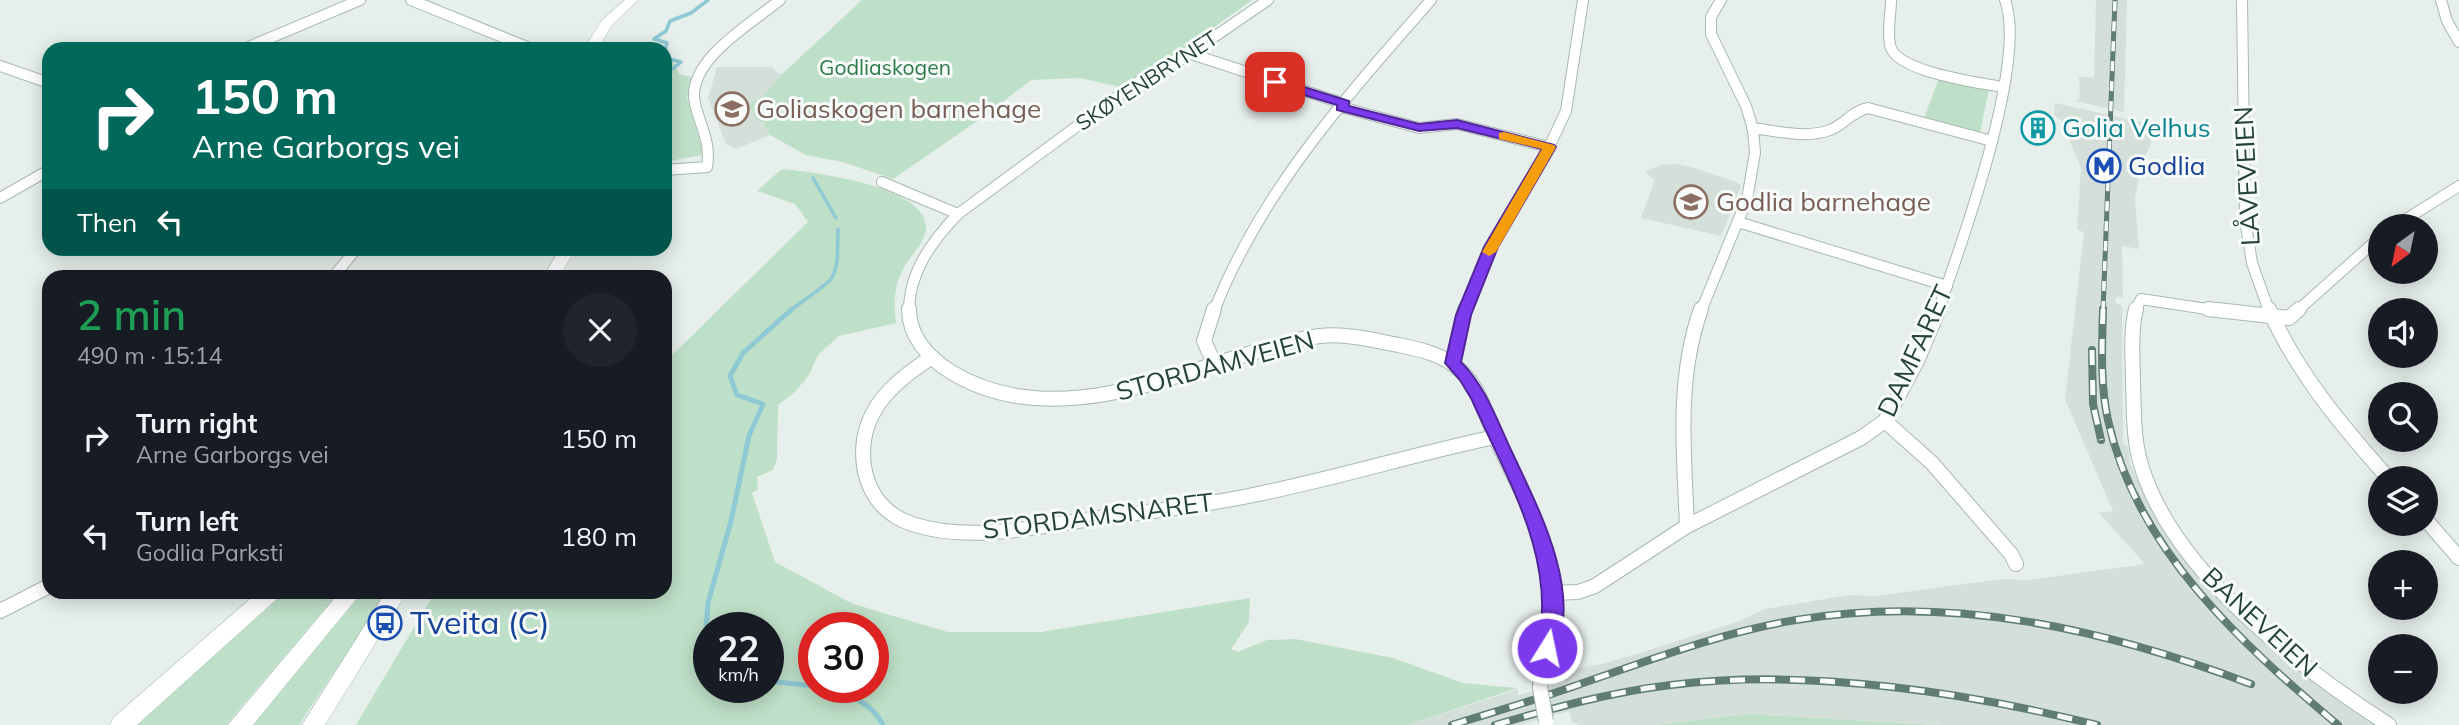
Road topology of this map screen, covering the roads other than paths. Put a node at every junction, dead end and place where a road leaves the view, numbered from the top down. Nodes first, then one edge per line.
1 (360, 0) edge
2 (411, 0) edge
3 (632, 0) edge
4 (780, 0) edge
5 (1268, 0) edge
6 (1431, 0) edge
7 (1583, 0) edge
8 (1721, 0) edge
9 (1891, 0) edge
10 (2005, 0) edge
11 (2242, 0) edge
12 (2441, 0) edge
13 (261, 42) edge
14 (515, 42) edge
15 (595, 42) edge
16 (2459, 42) edge
17 (1191, 54) junction
18 (1, 68) edge
19 (42, 81) edge
20 (2001, 87) junction
21 (1343, 105) junction
22 (1752, 128) junction
23 (1992, 141) junction
24 (1549, 147) junction
25 (672, 170) edge
26 (42, 174) edge
27 (882, 182) dead end
28 (2459, 186) edge
29 (0, 198) edge
30 (958, 214) junction
31 (2414, 214) edge
32 (1738, 222) junction
33 (2368, 248) edge
34 (350, 256) edge
35 (339, 270) edge
36 (1947, 286) junction
37 (2273, 318) junction
38 (932, 357) junction
39 (1453, 363) junction
40 (1215, 365) junction
41 (1885, 421) junction
42 (1495, 437) junction
43 (2378, 466) edge
44 (1687, 526) junction
45 (2438, 534) edge
46 (2459, 558) edge
47 (2015, 564) dead end
48 (42, 590) edge
49 (1553, 593) junction
50 (263, 599) edge
51 (346, 599) edge
52 (393, 599) edge
53 (0, 611) edge
54 (1540, 688) joint
55 (1546, 724) edge
56 (121, 725) edge
57 (239, 725) edge
58 (313, 725) edge
59 (2389, 725) edge

1 - 13 street
2 - 14 street
3 - 15 main road
4 - 25 street
5 - 17 street, SKØYENBRYNET
6 - 21 street
7 - 24 street
8 - 22 street
9 - 20 street
10 - 20 street, DAMFARET
11 - 37 street, LÅVEVEIEN
12 - 16 street
17 - 21 street
17 - 30 street, SKØYENBRYNET
18 - 19 street
20 - 23 street, DAMFARET
21 - 24 street
21 - 40 street
22 - 23 street
22 - 32 street
23 - 36 street, DAMFARET
24 - 39 street
26 - 29 street
27 - 30 street
28 - 31 street
30 - 38 street, STORDAMVEIEN
32 - 36 street
32 - 44 street
33 - 37 street
34 - 35 street
36 - 41 street, DAMFARET
37 - 43 street, LÅVEVEIEN
37 - 59 street, BANEVEIEN
38 - 40 street, STORDAMVEIEN
38 - 42 street, STORDAMSNARET
39 - 40 street, STORDAMVEIEN
39 - 42 street
41 - 44 street, DAMFARET
41 - 47 street
42 - 49 street
44 - 49 street, DAMFARET
45 - 46 street
48 - 53 street
49 - 54 street
50 - 56 main road
51 - 57 main road
52 - 58 main road
54 - 55 street, bridge

